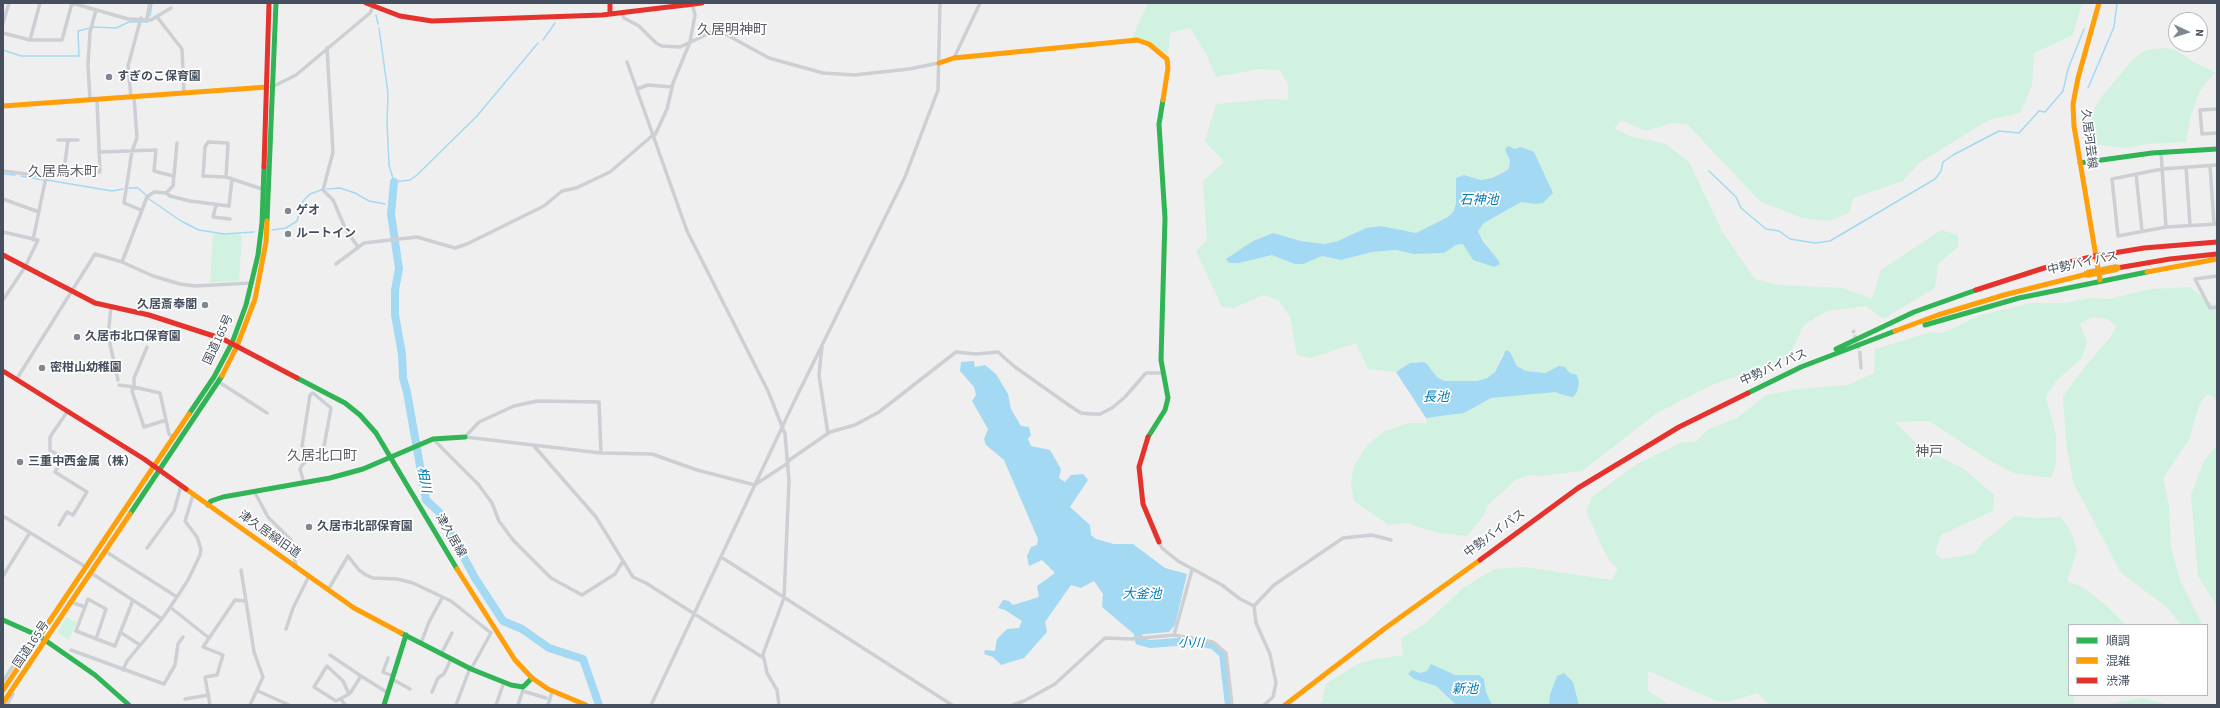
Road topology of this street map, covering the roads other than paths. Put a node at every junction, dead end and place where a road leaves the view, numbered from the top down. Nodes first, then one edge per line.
1 (9, 3) edge
2 (40, 3) edge
3 (72, 3) edge
4 (150, 3) edge
5 (269, 3) edge
6 (276, 3) edge
7 (366, 3) edge
8 (610, 3) edge
9 (702, 3) edge
10 (940, 3) edge
11 (980, 3) edge
12 (2099, 3) edge
13 (692, 4) edge
14 (375, 5) edge
15 (171, 8) dead end
16 (96, 10) junction
17 (622, 13) junction
18 (610, 14) junction
19 (157, 17) junction
20 (147, 18) junction
21 (141, 20) junction
22 (3, 23) edge
23 (3, 32) edge
24 (30, 40) junction
25 (690, 42) junction
26 (327, 48) junction
27 (954, 58) junction
28 (627, 62) dead end
29 (939, 62) junction
30 (270, 87) junction
31 (672, 87) junction
32 (637, 89) junction
33 (184, 93) junction
34 (132, 97) junction
35 (94, 100) junction
36 (3, 106) edge
37 (2217, 109) edge
38 (2217, 133) edge
39 (654, 135) junction
40 (58, 140) dead end
41 (68, 140) junction
42 (78, 140) dead end
43 (177, 143) dead end
44 (2217, 149) edge
45 (132, 151) junction
46 (99, 152) junction
47 (2161, 152) junction
48 (2080, 163) junction
49 (2217, 165) edge
50 (2210, 166) junction
51 (2186, 167) junction
52 (2162, 169) junction
53 (64, 170) junction
54 (3, 171) edge
55 (2136, 174) junction
56 (173, 176) junction
57 (46, 177) junction
58 (226, 177) junction
59 (232, 179) junction
60 (262, 189) junction
61 (166, 193) junction
62 (3, 199) edge
63 (216, 205) junction
64 (141, 210) junction
65 (39, 212) junction
66 (230, 219) dead end
67 (2216, 224) edge
68 (2190, 225) junction
69 (2166, 227) junction
70 (3, 232) edge
71 (2142, 232) junction
72 (33, 240) junction
73 (2217, 242) edge
74 (358, 247) junction
75 (2217, 254) edge
76 (3, 256) edge
77 (2095, 256) junction
78 (2217, 259) edge
79 (122, 262) junction
80 (336, 264) dead end
81 (25, 267) junction
82 (2217, 276) edge
83 (2100, 280) junction
84 (252, 283) junction
85 (72, 291) junction
86 (3, 300) edge
87 (2217, 307) edge
88 (111, 308) junction
89 (1873, 339) junction
90 (234, 344) junction
91 (822, 344) junction
92 (147, 347) dead end
93 (1860, 353) tunnel mouth
94 (1801, 367) junction
95 (1861, 368) dead end
96 (3, 371) edge
97 (1162, 373) junction
98 (16, 380) junction
99 (118, 380) dead end
100 (219, 382) junction
101 (119, 385) dead end
102 (134, 387) junction
103 (67, 412) junction
104 (267, 413) dead end
105 (166, 420) junction
106 (782, 427) junction
107 (828, 434) junction
108 (173, 437) junction
109 (464, 437) junction
110 (433, 439) junction
111 (534, 446) junction
112 (601, 453) junction
113 (313, 456) junction
114 (392, 457) junction
115 (788, 462) junction
116 (156, 468) junction
117 (304, 483) junction
118 (755, 484) junction
119 (181, 486) junction
120 (254, 491) junction
121 (193, 495) junction
122 (208, 505) junction
123 (3, 516) edge
124 (59, 525) dead end
125 (29, 534) junction
126 (1391, 540) dead end
127 (1160, 542) joint
128 (147, 548) dead end
129 (104, 550) junction
130 (721, 557) junction
131 (623, 561) junction
132 (296, 567) junction
133 (87, 569) junction
134 (241, 570) dead end
135 (1192, 570) junction
136 (3, 576) edge
137 (309, 576) junction
138 (328, 590) junction
139 (177, 597) junction
140 (442, 598) junction
141 (784, 598) junction
142 (72, 599) junction
143 (133, 600) junction
144 (246, 601) junction
145 (170, 606) junction
146 (1254, 606) junction
147 (85, 607) junction
148 (694, 614) junction
149 (162, 619) junction
150 (3, 620) edge
151 (1394, 622) junction
152 (286, 629) dead end
153 (120, 632) junction
154 (493, 632) junction
155 (452, 633) dead end
156 (406, 635) junction
157 (1174, 635) junction
158 (183, 637) dead end
159 (96, 638) junction
160 (209, 638) junction
161 (43, 639) junction
162 (421, 644) junction
163 (140, 645) junction
164 (71, 650) dead end
165 (441, 654) junction
166 (330, 655) dead end
167 (388, 658) dead end
168 (451, 658) junction
169 (762, 658) junction
170 (470, 668) junction
171 (123, 670) junction
172 (361, 676) junction
173 (392, 677) junction
174 (532, 678) junction
175 (3, 681) edge
176 (504, 682) junction
177 (410, 689) dead end
178 (523, 689) junction
179 (3, 690) edge
180 (258, 692) junction
181 (432, 692) dead end
182 (552, 692) junction
183 (388, 693) junction
184 (349, 694) junction
185 (209, 695) junction
186 (341, 698) junction
187 (546, 698) dead end
188 (185, 699) dead end
189 (3, 703) edge
190 (7, 705) edge
191 (129, 705) edge
192 (210, 705) edge
193 (250, 705) edge
194 (288, 705) edge
195 (344, 705) edge
196 (384, 705) edge
197 (456, 705) edge
198 (496, 705) edge
199 (518, 705) edge
200 (548, 705) edge
201 (586, 705) edge
202 (651, 705) edge
203 (779, 705) edge
204 (952, 705) edge
205 (1013, 705) edge
206 (1232, 705) edge
207 (1264, 705) edge
208 (1285, 705) edge
209 (1288, 705) edge

1 - 22 street
2 - 24 street
3 - 16 street
3 - 24 street
4 - 20 street
5 - 30 main road, 国道165号
6 - 30 main road, 国道165号
7 - 14 main road
8 - 18 main road
9 - 13 main road
10 - 29 street
11 - 27 street
12 - 48 main road, 久居河芸線
13 - 17 main road
13 - 25 street
14 - 18 main road
14 - 26 street
15 - 19 street
16 - 21 street
16 - 35 street
17 - 18 main road
17 - 25 street
19 - 20 street
19 - 33 street
20 - 21 street
21 - 34 street
23 - 24 street
25 - 29 street
25 - 31 street
26 - 30 street
26 - 74 street
27 - 29 main road
27 - 97 main road
28 - 32 street
29 - 91 street
30 - 33 main road
30 - 60 main road, 国道165号
30 - 90 main road, 国道165号
31 - 32 street
31 - 39 street
32 - 39 street
33 - 34 main road
34 - 35 main road
34 - 45 street
35 - 36 main road
35 - 46 street
37 - 38 street
39 - 74 street
39 - 106 street
40 - 41 street
41 - 42 street
41 - 53 street
43 - 56 street
44 - 47 main road
45 - 46 street
45 - 56 street
45 - 64 street
46 - 53 street
47 - 48 main road
47 - 52 street
48 - 77 main road, 久居河芸線
49 - 50 street
50 - 51 street
50 - 67 street
51 - 52 street
51 - 68 street
52 - 55 street
52 - 69 street
53 - 57 street
54 - 57 street
55 - 71 street
55 - 71 street
56 - 61 street
57 - 65 street
58 - 58 street
58 - 59 street
59 - 60 street
59 - 63 street
60 - 84 main road, 国道165号
61 - 63 street
61 - 64 street
62 - 65 street
63 - 66 street
64 - 79 street
65 - 72 street
67 - 68 street
68 - 69 street
69 - 71 street
70 - 72 street
72 - 81 street
73 - 77 main road
74 - 80 street
75 - 89 main road, 中勢バイパス, bridge
76 - 81 main road, 津久居線
77 - 83 main road, 久居河芸線
77 - 94 main road
78 - 83 main road
79 - 84 street
79 - 85 street
81 - 85 main road, 津久居線
81 - 86 street
82 - 87 street
83 - 89 main road
84 - 90 main road, 国道165号
85 - 88 main road, 津久居線
85 - 98 street
88 - 90 main road, 津久居線
88 - 99 street
89 - 94 main road, 中勢バイパス
90 - 100 main road, 国道165号
90 - 108 main road, 国道165号
90 - 114 main road, 津久居線
91 - 106 street
91 - 107 street
92 - 102 street
93 - 95 street
94 - 151 main road, 中勢バイパス
96 - 98 main road, 津久居線旧道
97 - 107 street
97 - 127 main road
98 - 103 main road, 津久居線旧道
100 - 104 street
100 - 116 main road, 国道165号
101 - 102 street
102 - 105 street
102 - 105 street
103 - 116 main road, 津久居線旧道
103 - 124 street
105 - 108 street
106 - 115 street
106 - 118 street
107 - 115 street
108 - 116 main road, 国道165号
109 - 110 main road
109 - 111 street
109 - 112 street
110 - 114 main road
110 - 131 street
111 - 112 street
111 - 131 street
112 - 118 street
113 - 113 street
113 - 117 street
114 - 117 main road
114 - 154 main road, 津久居線
115 - 118 street
115 - 141 street
116 - 119 main road, 津久居線旧道
116 - 129 main road, 国道165号
116 - 133 main road, 国道165号
117 - 120 main road
118 - 130 street
119 - 121 main road, 津久居線旧道
119 - 128 street
120 - 122 main road
120 - 132 street
121 - 122 main road, 津久居線旧道
121 - 139 street
122 - 132 main road, 津久居線旧道
123 - 125 street
125 - 133 street
125 - 136 street
126 - 146 street
127 - 135 street
129 - 133 main road, 国道165号
129 - 139 street
130 - 141 street
130 - 148 street
131 - 148 street
132 - 137 main road, 津久居線旧道
133 - 142 main road, 国道165号
133 - 143 street
133 - 161 main road, 国道165号
134 - 144 street
135 - 146 street
135 - 157 street
137 - 138 main road, 津久居線旧道
137 - 152 street
138 - 140 street
138 - 156 main road, 津久居線旧道
139 - 145 street
140 - 154 street
140 - 162 street
141 - 169 street
141 - 204 street
142 - 147 street
142 - 161 main road, 国道165号
143 - 149 street
143 - 153 street
144 - 160 street
144 - 180 street
145 - 149 street
145 - 160 street
146 - 207 street
147 - 159 street
147 - 159 street
148 - 169 street
148 - 202 street
149 - 163 street
150 - 161 main road
151 - 208 main road, 中勢バイパス
151 - 209 main road, 中勢バイパス
153 - 159 street
153 - 163 street
154 - 170 street
154 - 174 main road, 津久居線
155 - 165 street
156 - 162 main road, 津久居線旧道
156 - 173 main road
157 - 205 street
157 - 206 street
158 - 171 street
160 - 185 street
161 - 175 street, 国道165号
161 - 179 main road, 国道165号
161 - 189 main road, 国道165号
161 - 190 street, 国道165号
161 - 191 main road
162 - 165 main road, 津久居線旧道
163 - 171 street
164 - 171 street
165 - 168 main road, 津久居線旧道
166 - 172 street
167 - 173 street
168 - 170 main road, 津久居線旧道
168 - 181 street
169 - 203 street
170 - 176 main road, 津久居線旧道
170 - 197 street
172 - 183 street
172 - 184 street
173 - 177 street
173 - 183 main road
174 - 178 main road
174 - 182 main road, 津久居線
176 - 178 main road, 津久居線旧道
176 - 198 street
178 - 187 street
178 - 199 street
180 - 193 street
180 - 194 street
182 - 200 street
182 - 201 main road, 津久居線
183 - 196 main road
184 - 186 street
184 - 186 street
185 - 188 street
185 - 192 street
186 - 195 street

